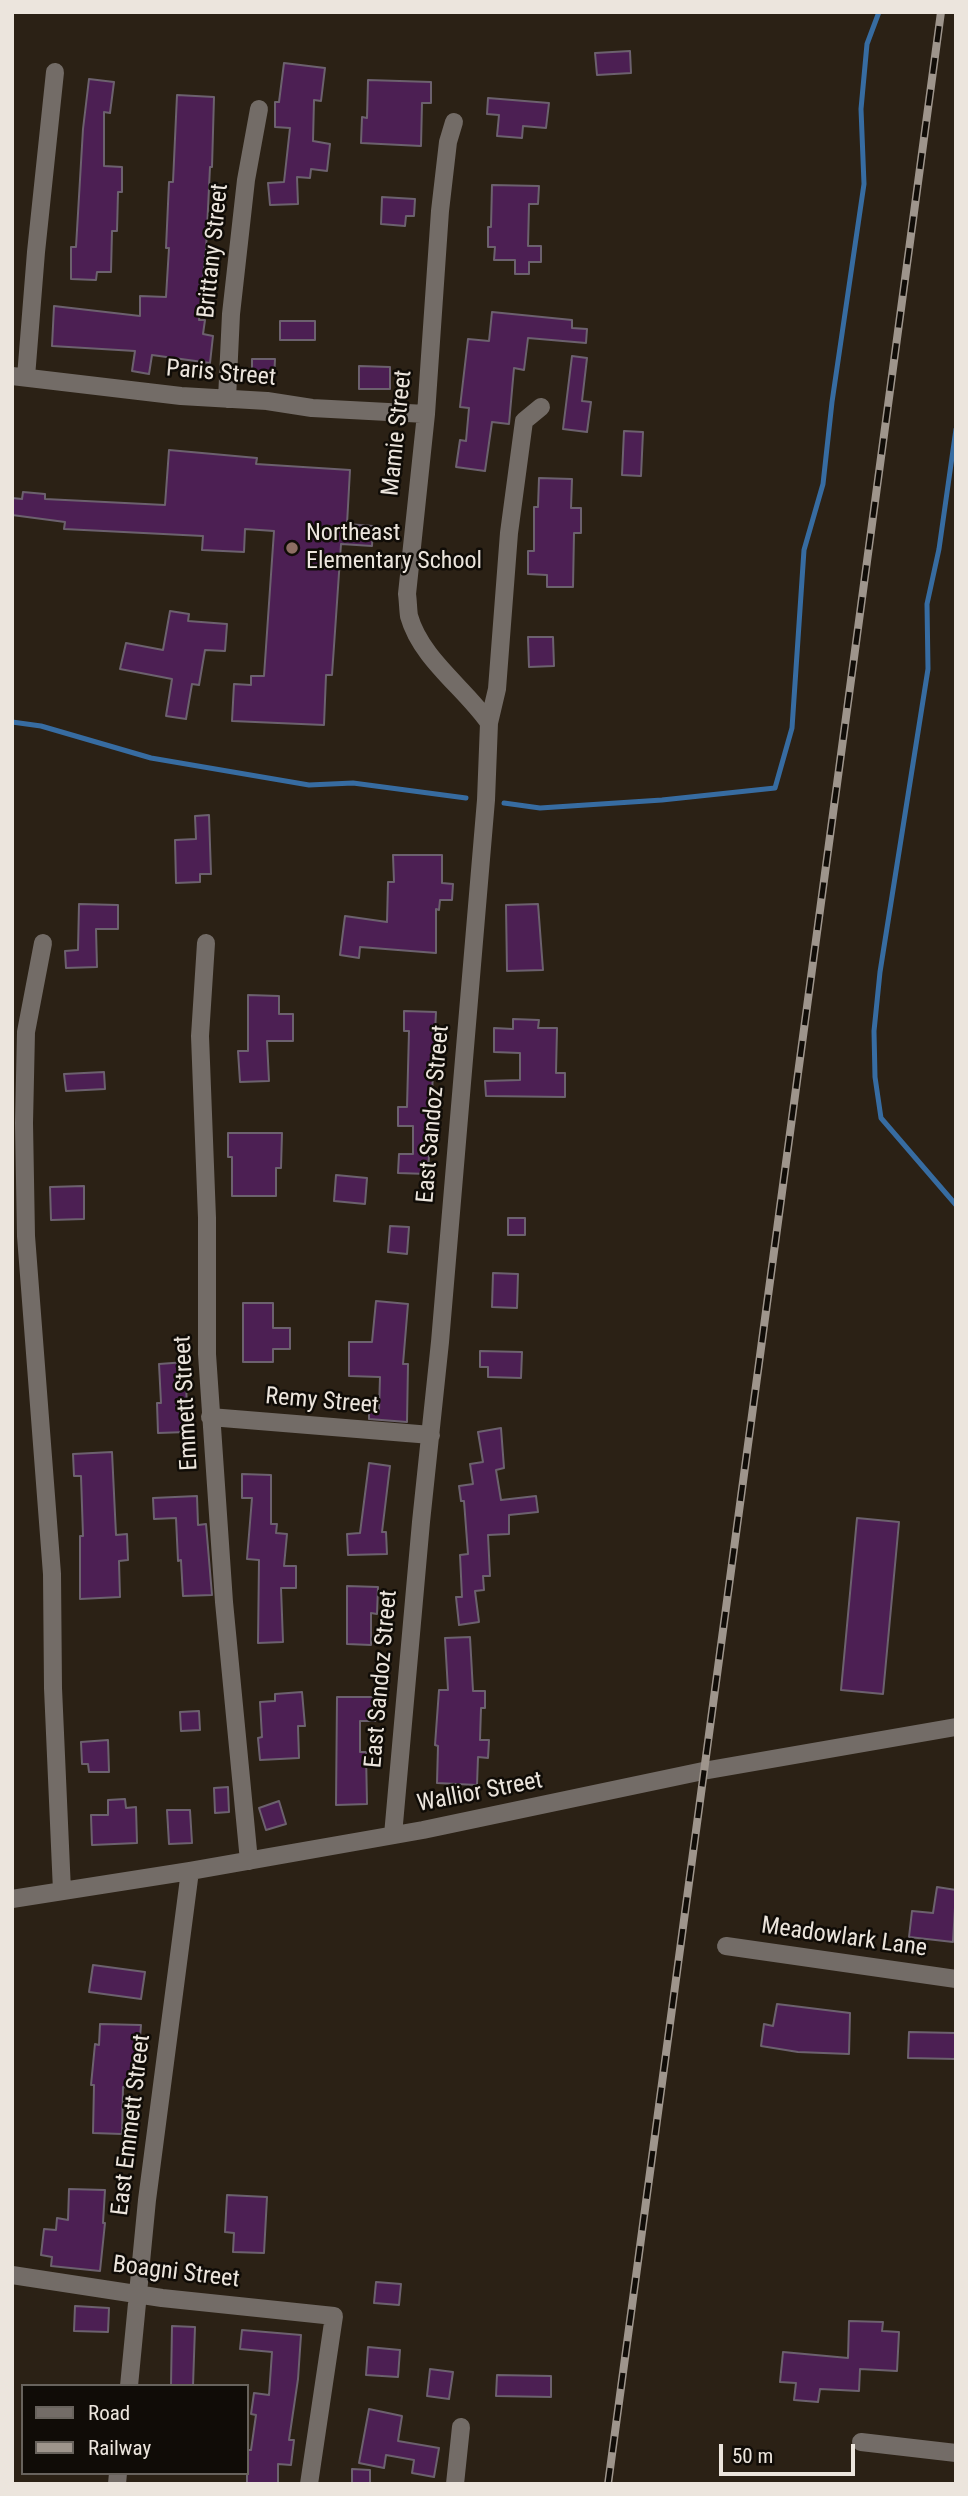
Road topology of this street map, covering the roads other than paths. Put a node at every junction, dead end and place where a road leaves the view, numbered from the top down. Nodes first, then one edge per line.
1 (55, 72) dead end
2 (260, 109) dead end
3 (454, 122) dead end
4 (19, 376) edge
5 (227, 399) junction
6 (541, 407) dead end
7 (426, 414) junction
8 (489, 723) junction
9 (43, 943) dead end
10 (206, 943) dead end
11 (210, 1417) junction
12 (431, 1435) junction
13 (956, 1727) edge
14 (394, 1835) junction
15 (248, 1861) junction
16 (190, 1871) junction
17 (62, 1891) junction
18 (12, 1899) edge
19 (726, 1946) dead end
20 (956, 1979) edge
21 (12, 2275) edge
22 (137, 2294) junction
23 (129, 2384) edge
24 (461, 2427) dead end
25 (861, 2442) dead end
26 (956, 2452) edge
27 (309, 2484) edge
28 (455, 2484) edge

1 - 4 street
2 - 5 street, Brittany Street
3 - 7 street, Mamie Street
4 - 5 street, Paris Street
5 - 7 street, Paris Street
6 - 8 street, East Sandoz Street
7 - 8 street, Mamie Street
8 - 12 street, East Sandoz Street
9 - 17 street
10 - 11 street, Emmett Street
11 - 12 street, Remy Street
11 - 15 street, Emmett Street
12 - 14 street, East Sandoz Street
13 - 14 street, Wallior Street
14 - 15 street, Wallior Street
15 - 16 street, Wallior Street
16 - 17 street, Wallior Street
16 - 22 street, East Emmett Street
17 - 18 street, Wallior Street
19 - 20 street, Meadowlark Lane
21 - 22 street, Boagni Street
22 - 23 street, East Emmett Street
22 - 27 street, Boagni Street
24 - 28 street
25 - 26 street

